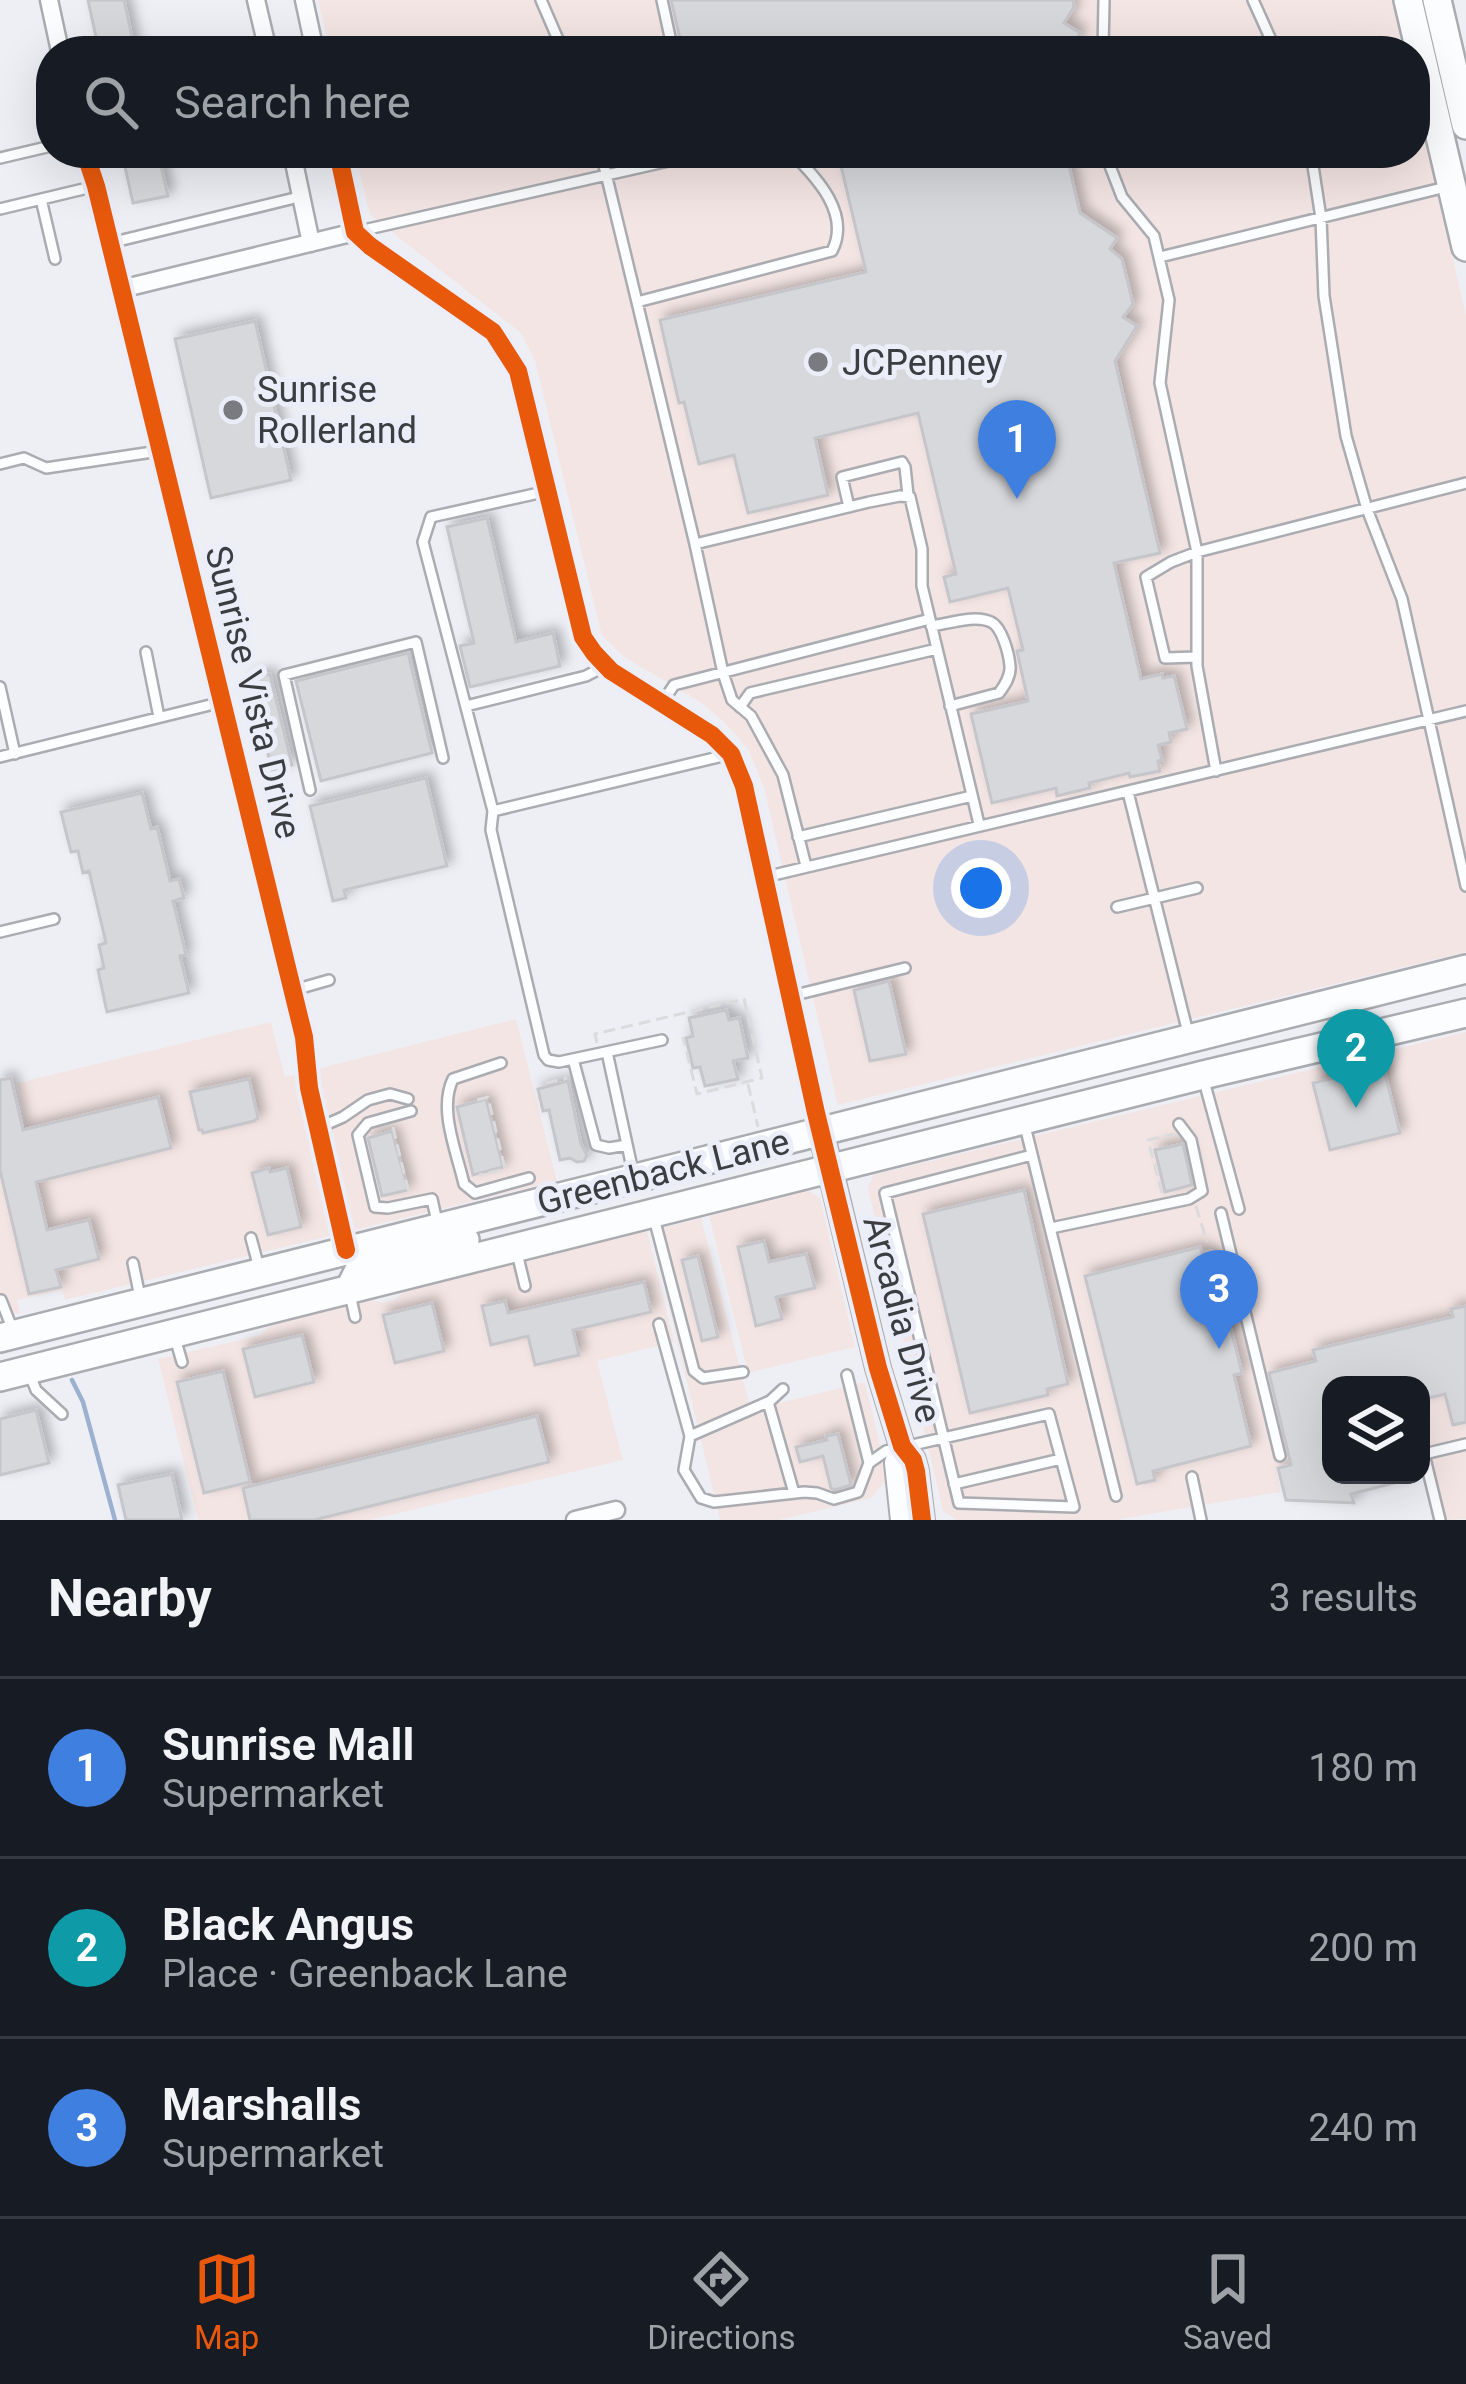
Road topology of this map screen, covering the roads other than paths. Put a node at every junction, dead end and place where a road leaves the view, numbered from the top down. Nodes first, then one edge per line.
1 (49, 0) edge
2 (256, 0) edge
3 (304, 0) edge
4 (541, 0) edge
5 (662, 0) edge
6 (1104, 0) edge
7 (1253, 0) edge
8 (1408, 0) edge
9 (1437, 0) edge
10 (57, 36) edge
11 (264, 36) edge
12 (312, 36) edge
13 (557, 36) edge
14 (670, 36) edge
15 (1103, 36) edge
16 (1269, 36) edge
17 (1416, 36) edge
18 (1430, 95) edge
19 (1466, 125) edge
20 (36, 150) edge
21 (0, 158) edge
22 (90, 168) edge
23 (296, 168) edge
24 (341, 168) edge
25 (606, 168) edge
26 (638, 168) edge
27 (805, 168) edge
28 (1111, 168) edge
29 (1313, 168) edge
30 (608, 175) junction
31 (1451, 185) junction
32 (97, 186) junction
33 (303, 196) junction
34 (41, 199) junction
35 (0, 208) edge
36 (1321, 218) junction
37 (355, 232) junction
38 (110, 243) junction
39 (311, 243) junction
40 (1466, 247) edge
41 (1160, 257) junction
42 (55, 259) dead end
43 (121, 289) junction
44 (637, 302) junction
45 (159, 451) junction
46 (0, 464) edge
47 (1466, 483) edge
48 (548, 491) junction
49 (908, 495) junction
50 (849, 507) junction
51 (1366, 509) junction
52 (694, 544) junction
53 (1197, 552) junction
54 (931, 622) junction
55 (937, 649) junction
56 (146, 652) dead end
57 (1197, 657) junction
58 (606, 666) junction
59 (723, 673) junction
60 (0, 686) edge
61 (223, 701) junction
62 (662, 703) junction
63 (466, 706) junction
64 (950, 706) junction
65 (740, 707) junction
66 (1466, 711) edge
67 (159, 717) junction
68 (1427, 720) junction
69 (15, 754) junction
70 (731, 754) junction
71 (0, 757) edge
72 (443, 758) dead end
73 (1216, 771) junction
74 (310, 790) dead end
75 (1128, 792) junction
76 (972, 796) junction
77 (494, 811) junction
78 (979, 824) junction
79 (798, 837) junction
80 (806, 866) junction
81 (765, 877) junction
82 (1466, 886) edge
83 (1197, 888) dead end
84 (1154, 898) junction
85 (1117, 907) dead end
86 (54, 919) dead end
87 (0, 932) edge
88 (905, 968) dead end
89 (1466, 969) edge
90 (329, 980) dead end
91 (292, 990) junction
92 (791, 996) junction
93 (1466, 1013) edge
94 (1232, 1029) junction
95 (662, 1040) dead end
96 (1189, 1040) junction
97 (1158, 1048) junction
98 (603, 1053) junction
99 (573, 1059) junction
100 (501, 1063) dead end
101 (1203, 1075) junction
102 (1023, 1121) junction
103 (1178, 1124) road end
104 (318, 1127) junction
105 (821, 1132) junction
106 (627, 1145) junction
107 (1032, 1155) junction
108 (830, 1168) junction
109 (634, 1178) junction
110 (531, 1183) junction
111 (1239, 1209) dead end
112 (653, 1214) junction
113 (1221, 1214) dead end
114 (438, 1227) junction
115 (1051, 1228) junction
116 (251, 1238) dead end
117 (516, 1247) junction
118 (346, 1250) junction
119 (133, 1263) dead end
120 (260, 1272) junction
121 (525, 1286) dead end
122 (1, 1300) edge
123 (141, 1302) junction
124 (352, 1303) junction
125 (659, 1324) dead end
126 (178, 1332) junction
127 (8, 1336) edge
128 (182, 1362) dead end
129 (743, 1372) dead end
130 (14, 1373) edge
131 (847, 1375) dead end
132 (783, 1389) dead end
133 (768, 1402) junction
134 (62, 1414) dead end
135 (690, 1436) junction
136 (943, 1440) junction
137 (1466, 1444) edge
138 (902, 1446) junction
139 (1430, 1447) edge
140 (1280, 1456) dead end
141 (1061, 1459) junction
142 (869, 1463) junction
143 (1192, 1478) dead end
144 (1430, 1480) edge
145 (954, 1484) junction
146 (794, 1493) junction
147 (1116, 1496) dead end
148 (1074, 1507) junction
149 (616, 1510) dead end
150 (575, 1520) edge
151 (903, 1520) edge
152 (922, 1520) edge
153 (1074, 1520) edge
154 (1202, 1520) edge
155 (1440, 1520) edge

1 - 10 street
2 - 11 street
3 - 12 street
4 - 13 lane
5 - 14 lane
6 - 15 lane
7 - 16 lane
8 - 17 main road
9 - 19 main road
18 - 31 main road
20 - 21 lane
22 - 32 street, Sunrise Vista Drive
23 - 33 street
24 - 37 street
25 - 30 lane
26 - 30 lane
27 - 44 lane
28 - 41 lane
29 - 36 lane
30 - 37 lane
30 - 44 lane
31 - 36 lane
31 - 40 main road
32 - 34 lane
32 - 38 street, Sunrise Vista Drive
33 - 38 lane
33 - 39 street
34 - 35 lane
34 - 42 lane
36 - 41 lane
36 - 51 lane
37 - 39 street
37 - 48 street
38 - 43 street, Sunrise Vista Drive
39 - 43 street
41 - 53 lane
43 - 45 street, Sunrise Vista Drive
44 - 52 lane
45 - 46 lane
45 - 61 street, Sunrise Vista Drive
47 - 51 lane
48 - 58 street
48 - 63 lane
49 - 50 lane
49 - 50 lane
49 - 54 lane
50 - 52 lane
51 - 53 lane
51 - 68 lane
52 - 59 lane
53 - 57 lane
53 - 57 lane
54 - 55 lane
54 - 59 lane
54 - 64 lane
55 - 64 lane
55 - 65 lane
56 - 67 lane
57 - 73 lane
58 - 62 street
58 - 63 lane
59 - 62 lane
59 - 65 lane
60 - 69 lane
61 - 67 lane
61 - 91 street, Sunrise Vista Drive
62 - 70 street
63 - 77 lane
64 - 76 lane
65 - 79 lane
66 - 68 lane
67 - 69 lane
68 - 73 lane
68 - 82 lane
69 - 71 lane
70 - 77 lane
70 - 81 street
72 - 74 lane
73 - 75 lane
75 - 78 lane
75 - 84 lane
76 - 78 lane
76 - 79 lane
77 - 99 lane
78 - 80 lane
79 - 80 lane
80 - 81 lane
81 - 92 street
83 - 84 lane
84 - 85 lane
84 - 96 lane
86 - 87 lane
88 - 92 lane
89 - 94 main road, Greenback Lane
90 - 91 lane
91 - 104 street, Sunrise Vista Drive
92 - 105 street
93 - 101 main road, Greenback Lane
94 - 96 main road, Greenback Lane
94 - 101 main road
95 - 98 lane
96 - 97 main road, Greenback Lane
97 - 101 main road
97 - 105 main road, Greenback Lane
98 - 99 lane
98 - 106 lane
99 - 106 lane
100 - 110 lane
101 - 102 main road, Greenback Lane
101 - 111 lane
102 - 107 lane
102 - 108 main road, Greenback Lane
103 - 115 lane
104 - 114 lane
104 - 118 street, Sunrise Vista Drive
105 - 108 street, Arcadia Drive
105 - 109 main road, Greenback Lane
106 - 109 lane
107 - 115 lane
107 - 136 lane
108 - 112 main road, Greenback Lane
108 - 138 street, Arcadia Drive
109 - 110 main road, Greenback Lane
110 - 114 main road, Greenback Lane
110 - 124 main road
112 - 117 main road, Greenback Lane
112 - 129 lane
113 - 140 lane
114 - 118 main road, Greenback Lane
115 - 147 lane
116 - 120 lane
117 - 121 lane
117 - 124 main road, Greenback Lane
118 - 120 main road, Greenback Lane
118 - 126 main road
119 - 123 lane
120 - 123 main road, Greenback Lane
122 - 127 lane
123 - 127 main road, Greenback Lane
124 - 126 main road, Greenback Lane
125 - 135 lane
126 - 128 lane
126 - 130 main road, Greenback Lane
130 - 134 lane
131 - 142 lane
132 - 133 lane
133 - 135 lane
133 - 146 lane
135 - 146 lane
136 - 138 lane
136 - 141 lane
136 - 145 lane
137 - 139 lane
138 - 142 lane
138 - 151 street, Arcadia Drive
138 - 152 street, Arcadia Drive
141 - 145 lane
141 - 148 lane
142 - 146 lane
143 - 154 lane
144 - 155 lane
145 - 148 lane
148 - 153 lane
149 - 150 street

